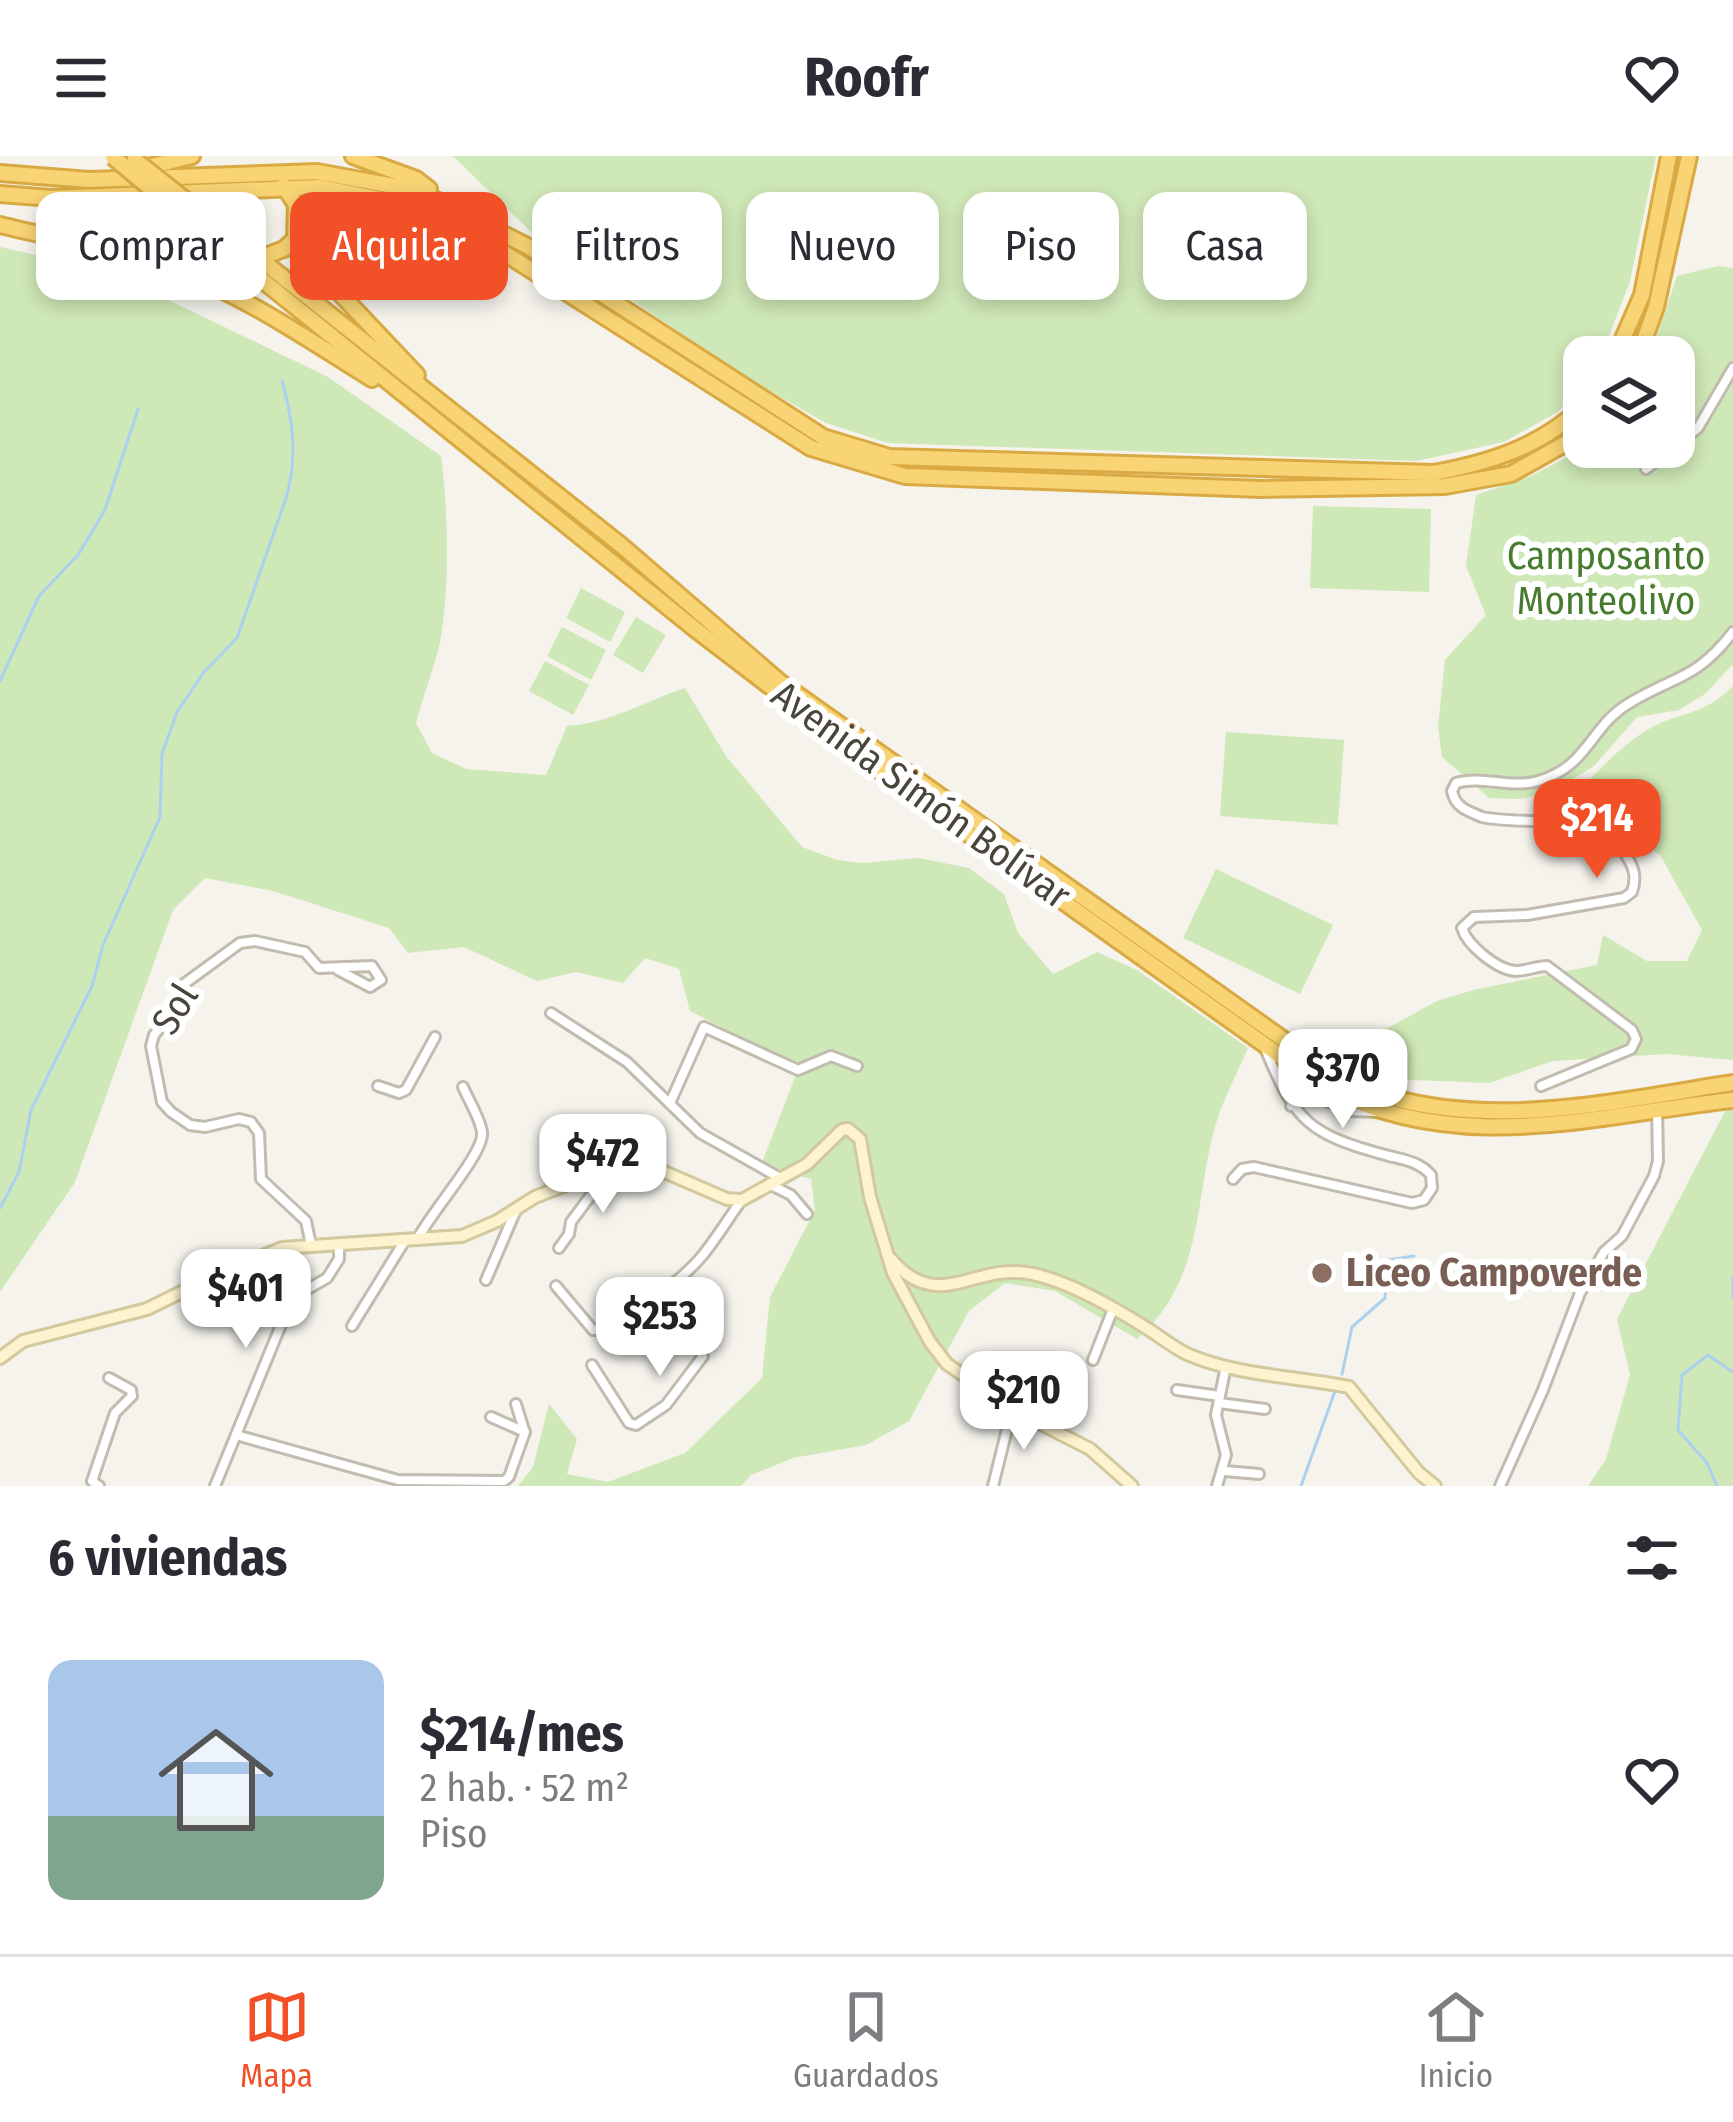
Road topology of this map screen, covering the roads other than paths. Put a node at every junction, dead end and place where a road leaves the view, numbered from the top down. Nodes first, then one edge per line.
1 (192, 156) edge
2 (353, 156) edge
3 (1670, 156) edge
4 (1689, 156) edge
5 (113, 157) edge
6 (133, 158) edge
7 (0, 173) edge
8 (88, 180) junction
9 (284, 186) junction
10 (161, 192) edge
11 (170, 192) edge
12 (348, 192) edge
13 (420, 192) edge
14 (432, 192) edge
15 (0, 194) edge
16 (0, 225) edge
17 (508, 236) edge
18 (266, 255) edge
19 (508, 255) edge
20 (266, 262) edge
21 (266, 276) edge
22 (346, 300) edge
23 (1625, 336) edge
24 (1646, 336) edge
25 (1733, 368) edge
26 (409, 398) junction
27 (448, 410) junction
28 (1563, 424) edge
29 (1695, 431) edge
30 (1563, 445) edge
31 (1154, 466) junction
32 (1649, 468) edge
33 (1646, 470) dead end
34 (1154, 486) junction
35 (1733, 632) edge
36 (338, 970) junction
37 (551, 1012) dead end
38 (435, 1036) dead end
39 (1268, 1038) junction
40 (857, 1066) dead end
41 (1733, 1083) edge
42 (378, 1086) dead end
43 (1541, 1086) dead end
44 (463, 1087) dead end
45 (1733, 1100) edge
46 (670, 1102) junction
47 (1291, 1106) junction
48 (1657, 1108) junction
49 (1378, 1112) junction
50 (591, 1175) junction
51 (1233, 1179) dead end
52 (774, 1181) junction
53 (742, 1200) junction
54 (517, 1209) junction
55 (807, 1214) dead end
56 (410, 1242) junction
57 (339, 1243) junction
58 (311, 1245) junction
59 (559, 1248) dead end
60 (884, 1251) junction
61 (486, 1280) dead end
62 (556, 1286) dead end
63 (662, 1293) junction
64 (1113, 1309) junction
65 (352, 1326) dead end
66 (0, 1358) edge
67 (1093, 1360) dead end
68 (592, 1365) dead end
69 (1226, 1365) junction
70 (109, 1378) dead end
71 (1177, 1390) dead end
72 (1219, 1399) junction
73 (516, 1404) dead end
74 (1012, 1409) junction
75 (1265, 1409) dead end
76 (491, 1417) dead end
77 (524, 1431) junction
78 (236, 1435) junction
79 (1225, 1471) junction
80 (1259, 1474) dead end
81 (99, 1486) edge
82 (215, 1486) edge
83 (993, 1486) edge
84 (1132, 1486) edge
85 (1217, 1486) edge
86 (1435, 1486) edge
87 (1500, 1486) edge

1 - 8 highway
2 - 14 highway
3 - 23 highway
4 - 24 highway
5 - 10 highway, bridge
6 - 11 highway, bridge
7 - 8 highway
8 - 13 highway
9 - 12 highway
9 - 15 highway
9 - 18 highway
16 - 26 highway
17 - 31 highway
19 - 34 highway
20 - 27 highway, Avenida Simón Bolívar
21 - 26 highway, Avenida Simón Bolívar
22 - 27 highway
25 - 29 street
26 - 39 highway, Avenida Simón Bolívar
27 - 39 highway, Avenida Simón Bolívar
28 - 31 highway
30 - 34 highway
31 - 34 highway
32 - 33 street
35 - 43 street
36 - 36 street, Sol
36 - 58 street, Sol
37 - 46 street
38 - 42 street
39 - 41 highway, Avenida Simón Bolívar
39 - 47 street
39 - 49 highway, Avenida Simón Bolívar
40 - 46 street
44 - 56 street
45 - 48 highway, Avenida Simón Bolívar
46 - 52 street
47 - 49 street
47 - 51 street
48 - 49 highway, Avenida Simón Bolívar
48 - 87 street
50 - 53 street
50 - 54 street
50 - 59 street
52 - 53 street
52 - 55 street
52 - 60 street
53 - 63 street
54 - 56 street
54 - 61 street
56 - 57 street
56 - 65 street
57 - 58 street
57 - 78 street
58 - 66 street
60 - 64 street
60 - 74 street
62 - 63 street
63 - 68 street
64 - 67 street
64 - 69 street
69 - 72 street
69 - 86 street
70 - 81 street
71 - 72 street
72 - 75 street
72 - 79 street
73 - 77 street
74 - 83 street
74 - 84 street
76 - 77 street
77 - 78 street
78 - 82 street
79 - 80 street
79 - 85 street

